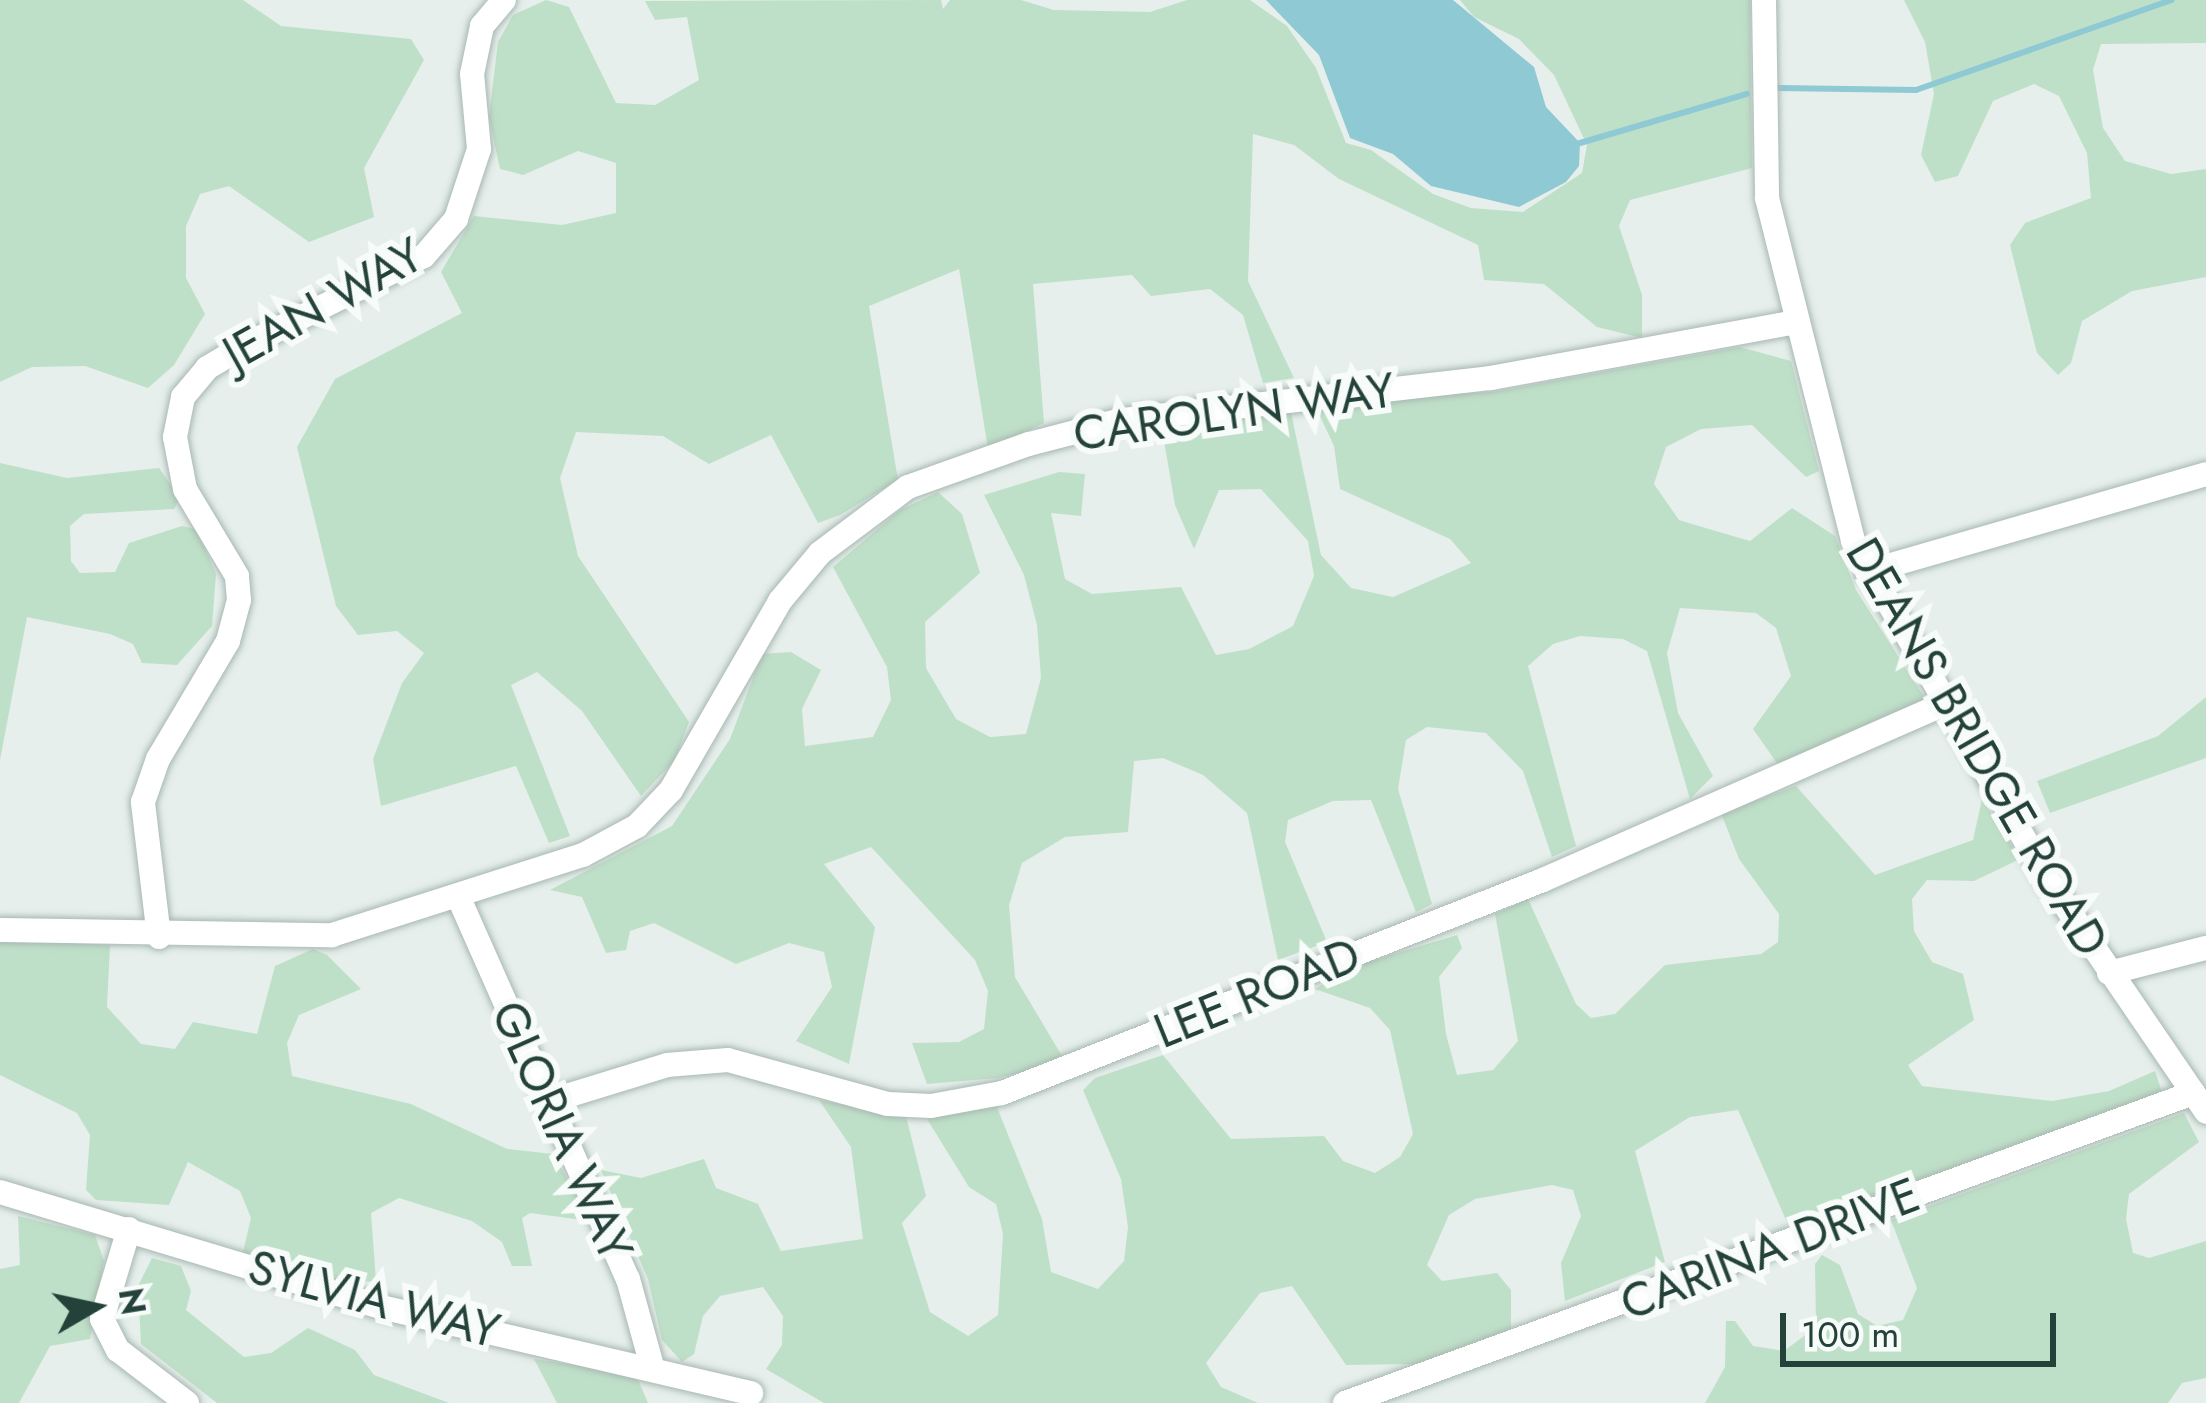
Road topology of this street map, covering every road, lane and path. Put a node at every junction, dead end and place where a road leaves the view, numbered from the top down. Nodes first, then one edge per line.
1 (504, 0) edge
2 (1764, 0) edge
3 (1796, 322) junction
4 (2206, 474) edge
5 (1867, 572) junction
6 (1942, 706) junction
7 (458, 896) junction
8 (0, 930) edge
9 (159, 938) junction
10 (2206, 948) edge
11 (2109, 973) junction
12 (547, 1102) junction
13 (2200, 1102) edge
14 (0, 1192) edge
15 (129, 1229) junction
16 (653, 1370) junction
17 (751, 1393) dead end
18 (187, 1403) edge
19 (1345, 1403) edge

1 - 9 street, JEAN WAY
2 - 3 street, DEANS BRIDGE ROAD
3 - 5 street, DEANS BRIDGE ROAD
3 - 7 street, CAROLYN WAY
4 - 5 street
5 - 6 street, DEANS BRIDGE ROAD
6 - 11 street, DEANS BRIDGE ROAD
6 - 12 street, LEE ROAD
7 - 9 street, CAROLYN WAY
7 - 12 street, GLORIA WAY
8 - 9 street, CAROLYN WAY
10 - 11 street
11 - 13 street, DEANS BRIDGE ROAD
12 - 16 street, GLORIA WAY
13 - 19 street, CARINA DRIVE
14 - 15 street, SYLVIA WAY
15 - 16 street, SYLVIA WAY
15 - 18 street
16 - 17 street, SYLVIA WAY

